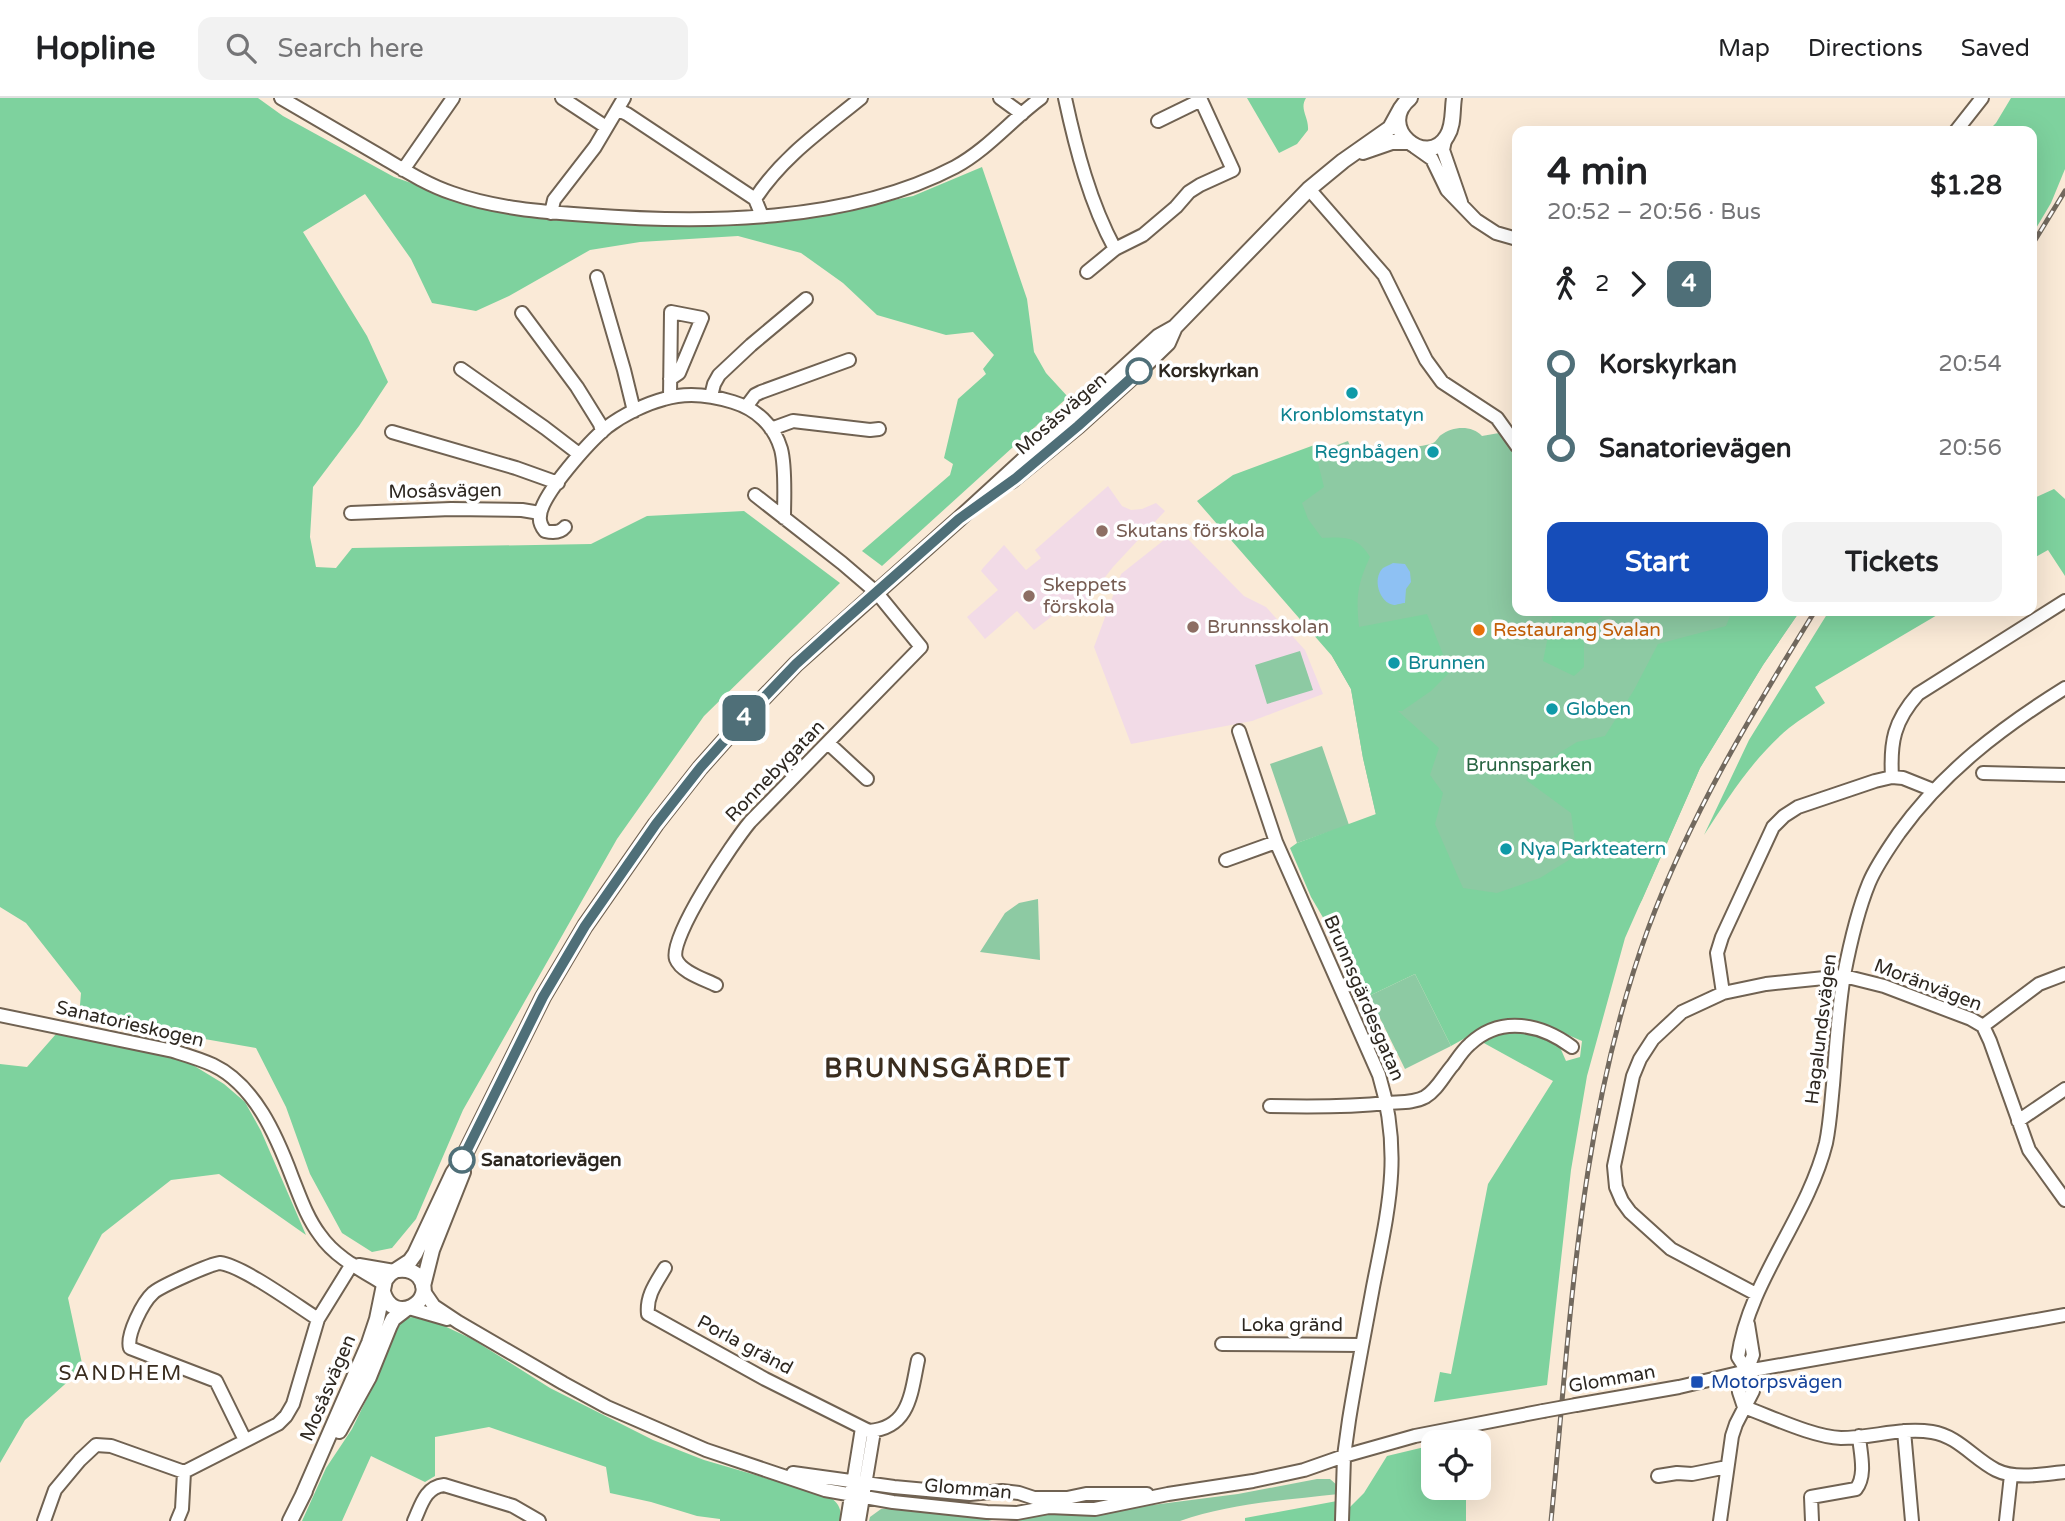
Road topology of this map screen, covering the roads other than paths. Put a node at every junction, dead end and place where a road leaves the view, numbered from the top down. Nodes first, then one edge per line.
1 (281, 98) edge
2 (453, 98) edge
3 (562, 98) edge
4 (861, 98) edge
5 (1000, 98) edge
6 (1041, 98) edge
7 (1065, 98) edge
8 (1440, 98) edge
9 (1982, 98) edge
10 (1201, 99) edge
11 (1405, 101) edge
12 (621, 104) edge
13 (1453, 106) edge
14 (1022, 114) junction
15 (1158, 121) dead end
16 (1960, 126) edge
17 (606, 127) junction
18 (1445, 140) junction
19 (1410, 144) junction
20 (1355, 154) junction
21 (403, 170) junction
22 (1309, 189) junction
23 (755, 199) junction
24 (1462, 206) junction
25 (551, 213) junction
26 (762, 216) junction
27 (1512, 238) edge
28 (1115, 249) junction
29 (1087, 272) dead end
30 (597, 278) dead end
31 (806, 299) dead end
32 (522, 313) dead end
33 (849, 360) dead end
34 (461, 369) dead end
35 (670, 379) junction
36 (711, 396) junction
37 (670, 397) junction
38 (746, 407) junction
39 (634, 411) junction
40 (771, 429) junction
41 (879, 429) dead end
42 (392, 432) dead end
43 (602, 432) junction
44 (1512, 439) edge
45 (579, 454) junction
46 (558, 483) junction
47 (755, 495) dead end
48 (351, 513) dead end
49 (540, 513) junction
50 (784, 518) junction
51 (565, 527) dead end
52 (877, 593) junction
53 (2065, 601) edge
54 (2065, 688) edge
55 (1239, 731) dead end
56 (828, 744) junction
57 (1983, 773) dead end
58 (2065, 775) edge
59 (1892, 777) junction
60 (867, 779) dead end
61 (1933, 790) junction
62 (1276, 842) junction
63 (1226, 860) dead end
64 (2065, 974) edge
65 (1844, 976) junction
66 (716, 985) dead end
67 (1723, 993) junction
68 (0, 1015) edge
69 (1983, 1026) junction
70 (1572, 1047) dead end
71 (2065, 1089) edge
72 (1387, 1103) junction
73 (1270, 1106) dead end
74 (2018, 1121) junction
75 (2065, 1200) edge
76 (445, 1203) junction
77 (352, 1264) junction
78 (665, 1268) dead end
79 (396, 1270) junction
80 (383, 1288) junction
81 (423, 1288) junction
82 (1756, 1294) junction
83 (407, 1309) junction
84 (2065, 1315) edge
85 (318, 1319) junction
86 (458, 1322) junction
87 (1222, 1344) dead end
88 (1362, 1345) junction
89 (918, 1360) dead end
90 (1747, 1371) junction
91 (1744, 1407) junction
92 (868, 1430) junction
93 (1904, 1431) junction
94 (1859, 1436) junction
95 (245, 1440) junction
96 (1344, 1456) junction
97 (1727, 1467) junction
98 (766, 1469) junction
99 (184, 1472) junction
100 (2065, 1472) edge
101 (2011, 1475) junction
102 (1658, 1476) dead end
103 (859, 1481) junction
104 (1168, 1494) junction
105 (857, 1496) junction
106 (302, 1497) junction
107 (44, 1521) edge
108 (177, 1521) edge
109 (289, 1521) edge
110 (414, 1521) edge
111 (539, 1521) edge
112 (847, 1521) edge
113 (859, 1521) edge
114 (1342, 1521) edge
115 (1720, 1521) edge
116 (1812, 1521) edge
117 (1912, 1521) edge
118 (2006, 1521) edge

1 - 21 street
2 - 21 street
3 - 17 street
4 - 23 street
5 - 14 street
6 - 14 street
7 - 28 street
8 - 13 main road
9 - 16 street
10 - 15 street
10 - 28 street
11 - 19 main road
11 - 20 main road, Mosåsvägen
12 - 17 street
12 - 23 street
13 - 18 main road
14 - 26 street
17 - 25 street
18 - 19 main road, Mosåsvägen
18 - 24 street
19 - 20 main road, Mosåsvägen
19 - 24 street
20 - 22 main road, Mosåsvägen
21 - 25 street
22 - 44 street
22 - 52 main road, Mosåsvägen
23 - 26 street
24 - 27 street
25 - 26 street
28 - 29 street
30 - 39 street
31 - 36 street
32 - 43 street
33 - 38 street
34 - 45 street
35 - 35 street
35 - 37 street
36 - 37 street
36 - 38 street
37 - 39 street
38 - 40 street
39 - 43 street
40 - 41 street
40 - 50 street
42 - 46 street, Mosåsvägen
43 - 45 street
45 - 46 street
46 - 49 street
47 - 50 street
48 - 49 street, Mosåsvägen
49 - 51 street
50 - 52 street
52 - 56 street, Ronnebygatan
52 - 76 main road, Mosåsvägen
53 - 59 street
54 - 61 street, Hagalundsvägen
55 - 62 street, Brunnsgärdesgatan
56 - 60 street
56 - 66 street, Ronnebygatan
57 - 58 street
59 - 61 street
59 - 67 street
61 - 65 street, Hagalundsvägen
62 - 63 street
62 - 72 street, Brunnsgärdesgatan
64 - 69 street
65 - 67 street, Moränvägen
65 - 69 street, Moränvägen
65 - 82 street, Hagalundsvägen
67 - 82 street, Moränvägen
68 - 77 street, Sanatorieskogen
69 - 74 street, Moränvägen
70 - 72 street
71 - 74 street
72 - 73 street
72 - 88 street, Brunnsgärdesgatan
74 - 75 street, Moränvägen
76 - 79 main road, Mosåsvägen
76 - 81 main road, Mosåsvägen
77 - 79 street
77 - 80 street
77 - 85 street
78 - 92 street, Porla gränd
79 - 80 main road
79 - 81 main road
80 - 83 main road
80 - 106 main road, Mosåsvägen
81 - 83 main road
81 - 86 street, Glomman
82 - 90 street, Hagalundsvägen
83 - 86 street, Glomman
83 - 106 main road, Mosåsvägen
84 - 90 street, Glomman
85 - 95 street
85 - 95 street
86 - 98 street, Glomman
87 - 88 street, Loka gränd
88 - 96 street, Brunnsgärdesgatan
89 - 92 street
90 - 91 street
90 - 96 street, Glomman, bridge
91 - 94 street
91 - 97 street
92 - 103 street
93 - 94 street
93 - 101 street
93 - 117 street
94 - 116 street
95 - 99 street
96 - 104 street, Glomman
96 - 114 street, Brunnsgärdesgatan
97 - 102 street
97 - 115 street
98 - 103 street, Glomman
98 - 105 street, Glomman
99 - 107 street
99 - 108 street
100 - 101 street
101 - 118 street
103 - 104 street, Glomman
103 - 105 street
104 - 105 street, Glomman
105 - 112 street
105 - 113 street
106 - 109 main road, Mosåsvägen
110 - 111 street

